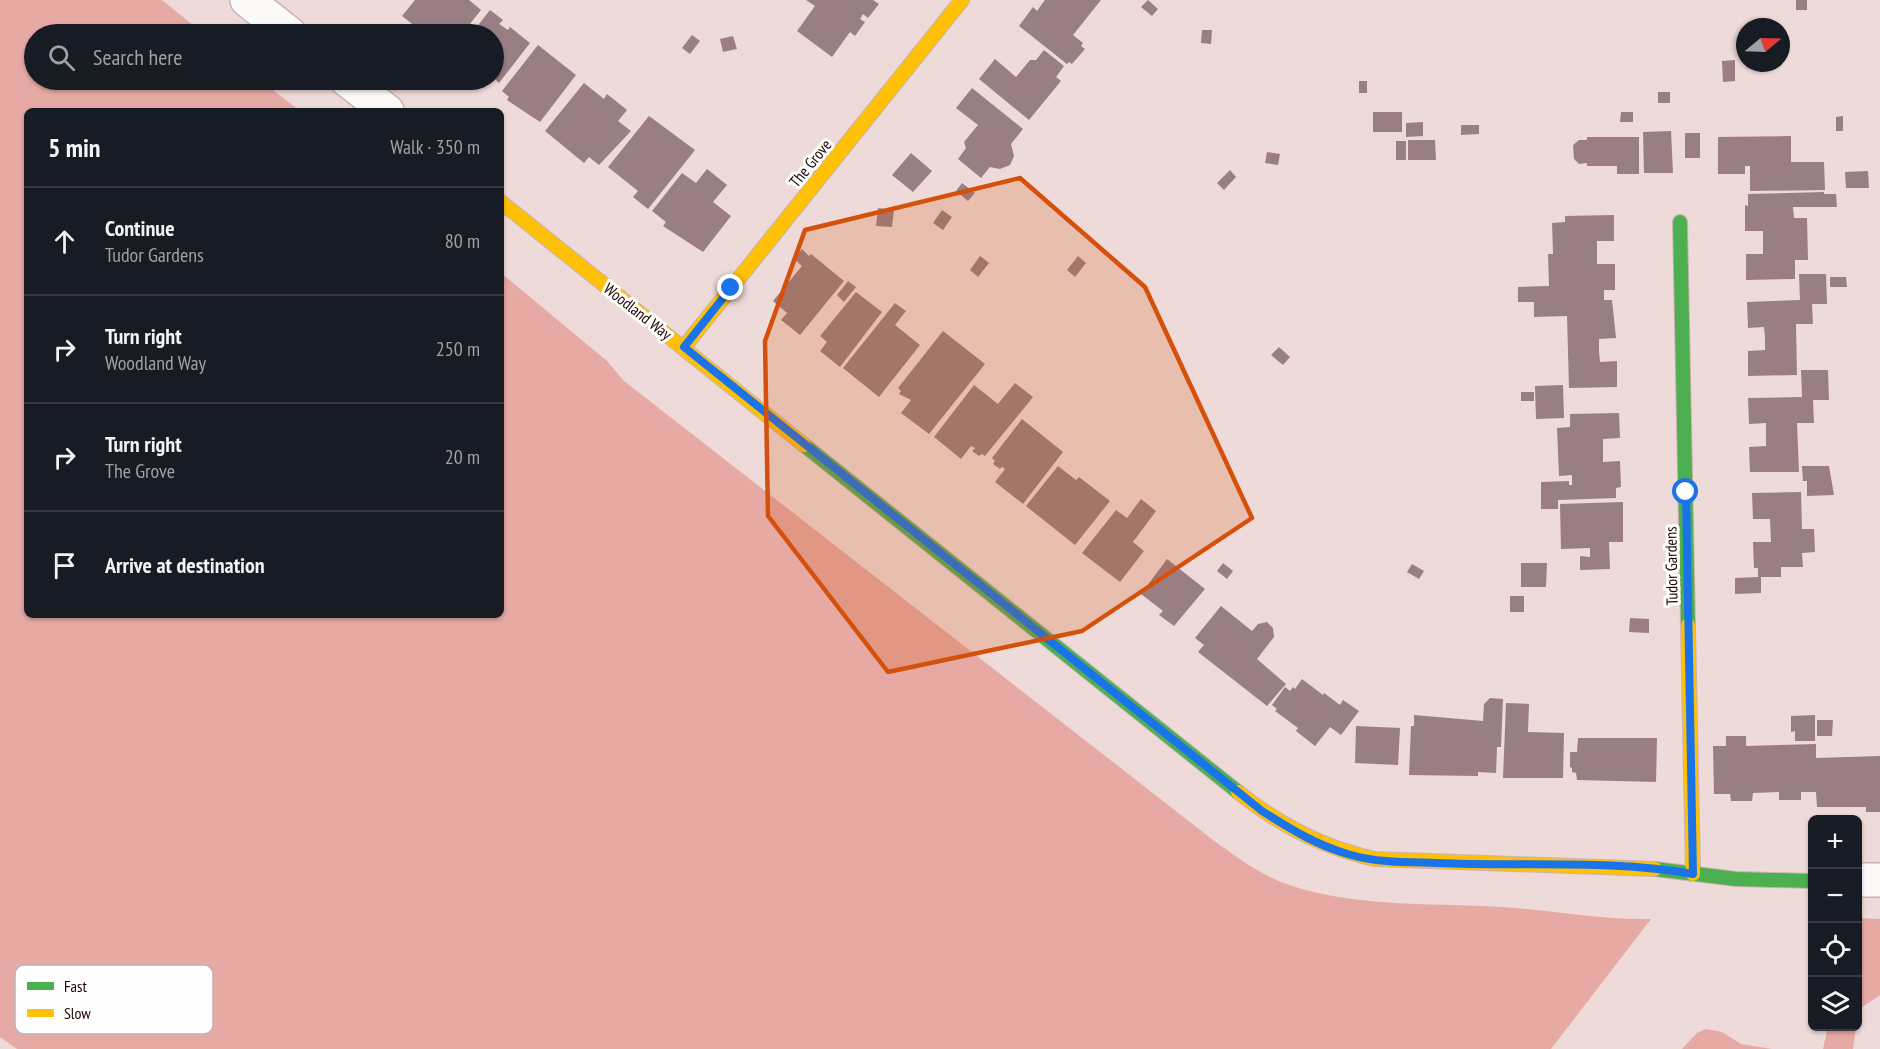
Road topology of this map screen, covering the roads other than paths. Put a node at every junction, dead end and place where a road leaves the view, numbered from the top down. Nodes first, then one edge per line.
1 (247, 0) edge
2 (962, 0) edge
3 (277, 24) edge
4 (360, 90) edge
5 (383, 108) edge
6 (504, 204) edge
7 (1680, 222) dead end
8 (684, 347) junction
9 (1693, 874) junction
10 (1808, 880) edge
11 (1862, 880) edge
12 (1880, 880) edge

1 - 3 street
2 - 8 street, The Grove
4 - 5 street
6 - 8 street, Woodland Way
7 - 9 street, Tudor Gardens
8 - 9 street, Woodland Way
9 - 10 street, Woodland Way
11 - 12 street

